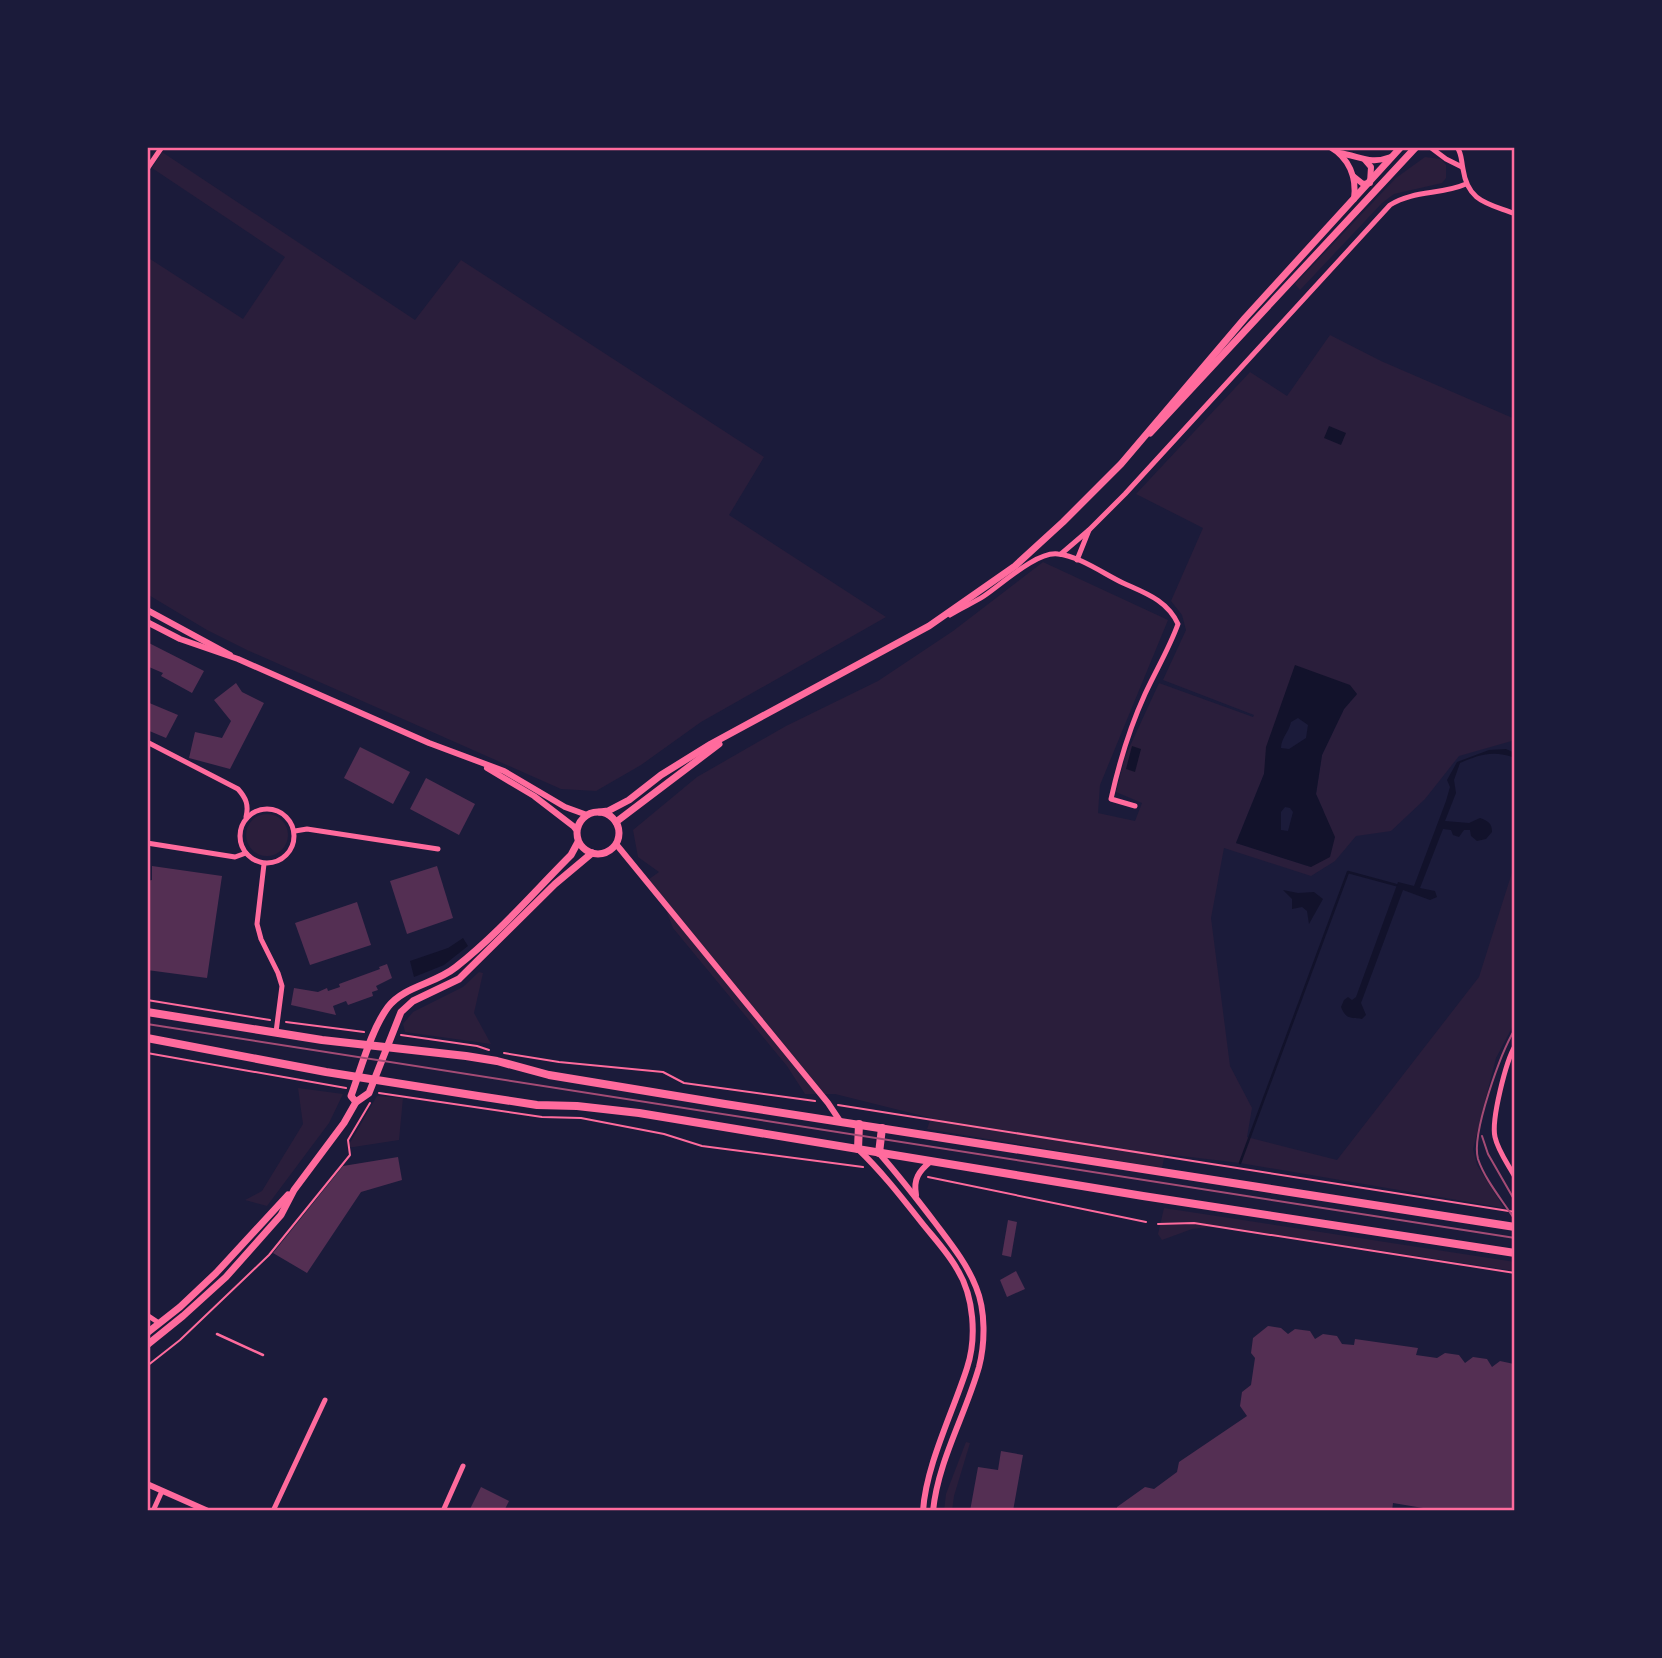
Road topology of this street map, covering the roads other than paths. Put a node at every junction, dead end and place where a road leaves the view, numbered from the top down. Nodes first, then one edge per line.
1 (162, 147) edge
2 (1330, 147) edge
3 (1401, 147) edge
4 (1416, 147) edge
5 (1430, 147) edge
6 (1457, 147) edge
7 (1339, 153) junction
8 (1394, 156) junction
9 (1365, 160) junction
10 (1462, 167) junction
11 (147, 169) edge
12 (1353, 176) junction
13 (1370, 183) junction
14 (1466, 184) junction
15 (1377, 189) junction
16 (1354, 200) junction
17 (1515, 214) edge
18 (1144, 438) junction
19 (1089, 530) junction
20 (1061, 554) junction
21 (1077, 559) junction
22 (147, 612) edge
23 (147, 622) edge
24 (929, 626) junction
25 (238, 659) junction
26 (746, 726) junction
27 (147, 742) edge
28 (477, 762) junction
29 (1135, 806) dead end
30 (600, 812) junction
31 (587, 815) junction
32 (245, 820) junction
33 (616, 822) junction
34 (295, 831) junction
35 (576, 831) junction
36 (147, 842) edge
37 (578, 842) junction
38 (616, 844) junction
39 (438, 849) dead end
40 (246, 853) junction
41 (592, 853) junction
42 (264, 864) junction
43 (147, 1012) edge
44 (276, 1032) junction
45 (147, 1038) edge
46 (371, 1044) junction
47 (387, 1046) junction
48 (1515, 1046) edge
49 (358, 1077) junction
50 (374, 1080) junction
51 (356, 1102) junction
52 (840, 1121) junction
53 (859, 1124) junction
54 (882, 1128) junction
55 (858, 1149) junction
56 (879, 1153) junction
57 (931, 1161) junction
58 (1515, 1177) edge
59 (294, 1190) junction
60 (921, 1203) junction
61 (1515, 1227) edge
62 (1515, 1253) edge
63 (147, 1315) edge
64 (159, 1323) junction
65 (147, 1333) edge
66 (216, 1334) dead end
67 (147, 1347) edge
68 (263, 1356) dead end
69 (326, 1400) dead end
70 (463, 1466) dead end
71 (147, 1483) edge
72 (162, 1491) junction
73 (153, 1511) edge
74 (208, 1511) edge
75 (273, 1511) edge
76 (443, 1511) edge
77 (923, 1511) edge
78 (933, 1511) edge

1 - 11 street
2 - 7 street
3 - 8 main road
4 - 15 main road
5 - 10 street
6 - 10 street
7 - 9 street
7 - 12 street
8 - 9 street
8 - 13 main road
9 - 13 street
10 - 14 street
12 - 13 street
12 - 16 street
13 - 15 main road
13 - 16 main road
14 - 17 street
14 - 19 street
15 - 18 main road
16 - 18 main road
18 - 24 main road
19 - 20 street
19 - 21 street
20 - 21 street
20 - 24 street
21 - 29 street
22 - 25 street
23 - 25 street
24 - 26 main road
25 - 28 street
26 - 30 main road
26 - 33 main road
27 - 32 street
28 - 31 street
28 - 35 street
30 - 31 main road
30 - 33 main road
31 - 35 main road
32 - 34 street
32 - 40 street
33 - 38 main road
34 - 39 street
34 - 42 street
35 - 37 main road
36 - 40 street
37 - 41 main road
37 - 46 main road
38 - 41 main road
38 - 52 street
40 - 42 street
41 - 47 main road
42 - 44 street
43 - 44 main road
44 - 46 main road
45 - 49 main road
46 - 47 main road
46 - 49 main road
47 - 50 main road
47 - 52 main road
48 - 58 street
49 - 50 main road
49 - 51 main road
50 - 51 main road
50 - 55 main road
51 - 59 main road
52 - 53 main road
53 - 54 main road
53 - 55 main road
54 - 56 main road
54 - 61 main road
55 - 56 main road
55 - 77 street
56 - 57 main road
56 - 60 street
57 - 60 street
57 - 62 main road
59 - 64 main road
59 - 67 main road
60 - 78 street
63 - 64 street
64 - 65 main road
66 - 68 lane
69 - 75 street
70 - 76 street
71 - 72 street
72 - 73 street
72 - 74 street

